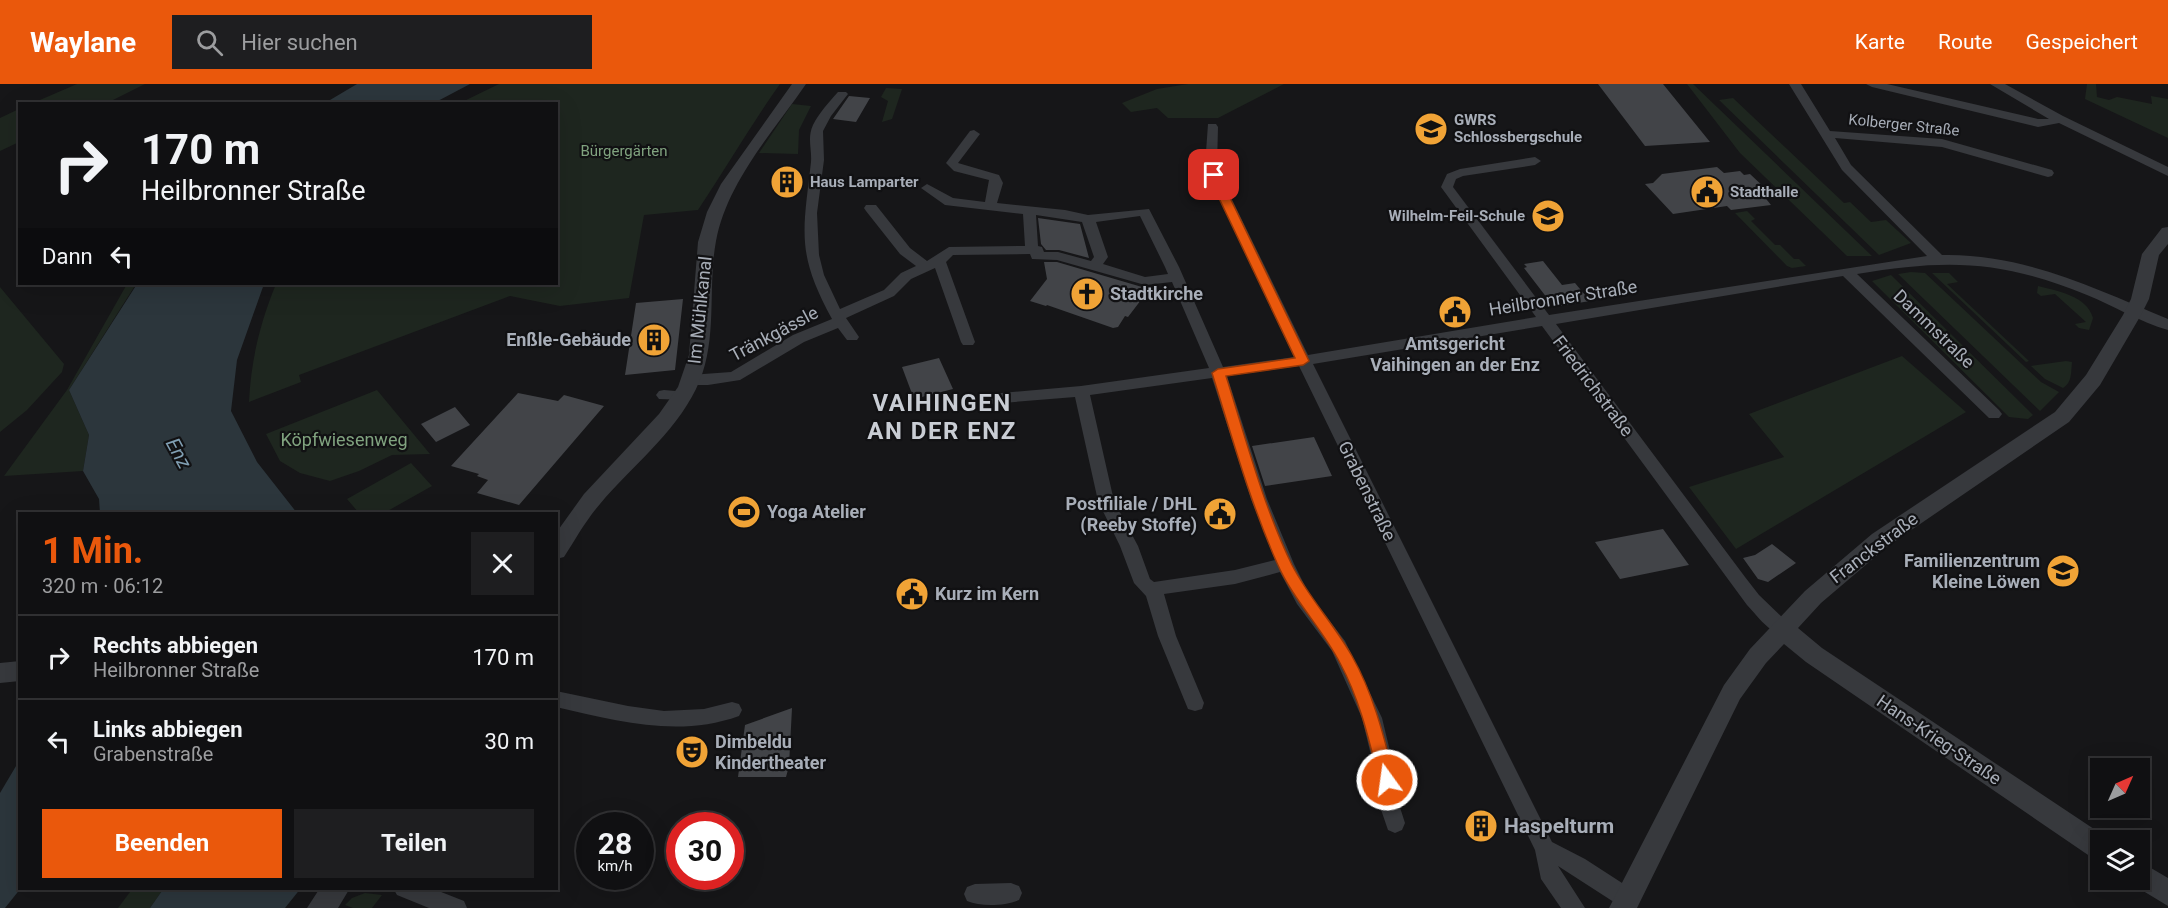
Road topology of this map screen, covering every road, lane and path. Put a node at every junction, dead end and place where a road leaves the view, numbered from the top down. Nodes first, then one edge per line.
1 (799, 84) edge
2 (1795, 84) edge
3 (1872, 84) edge
4 (1996, 84) edge
5 (842, 94) dead end
6 (2059, 119) junction
7 (1212, 127) dead end
8 (974, 134) dead end
9 (1824, 134) junction
10 (1535, 161) dead end
11 (2168, 172) edge
12 (2048, 173) dead end
13 (927, 188) dead end
14 (990, 206) junction
15 (871, 208) dead end
16 (1029, 212) junction
17 (1088, 219) junction
18 (2168, 232) edge
19 (1039, 258) junction
20 (1938, 259) junction
21 (938, 260) junction
22 (1095, 266) junction
23 (1847, 272) junction
24 (1176, 277) junction
25 (2134, 311) junction
26 (838, 318) junction
27 (1545, 321) junction
28 (2168, 325) edge
29 (852, 337) dead end
30 (968, 342) dead end
31 (1303, 361) junction
32 (1218, 373) junction
33 (679, 390) junction
34 (1081, 391) junction
35 (990, 399) dead end
36 (1994, 414) dead end
37 (558, 548) edge
38 (1285, 564) junction
39 (1154, 592) junction
40 (1782, 628) junction
41 (18, 671) edge
42 (0, 673) edge
43 (558, 699) edge
44 (1196, 703) dead end
45 (732, 710) dead end
46 (1395, 823) dead end
47 (2090, 841) edge
48 (1545, 849) junction
49 (2150, 881) edge
50 (335, 890) edge
51 (409, 890) edge
52 (1011, 893) dead end
53 (2168, 893) edge
54 (975, 895) edge
55 (1625, 904) edge
56 (321, 908) edge
57 (456, 908) edge
58 (1574, 908) edge

1 - 33 street, Im Mühlkanal
2 - 9 street
3 - 6 street
4 - 6 street
5 - 26 street
6 - 11 street
7 - 31 street, Grabenstraße
8 - 14 street
9 - 12 street, Kolberger Straße
9 - 20 street
10 - 27 street, Friedrichstraße
13 - 14 street
14 - 16 street
15 - 21 street
16 - 17 street
16 - 19 street
17 - 22 street
17 - 24 street
18 - 25 street, Franckstraße
19 - 21 street
19 - 22 street
20 - 23 street, Heilbronner Straße
20 - 25 street, Heilbronner Straße
21 - 26 street, Tränkgässle
21 - 30 street
22 - 24 street
23 - 27 street, Heilbronner Straße
23 - 36 street, Dammstraße
24 - 32 street
25 - 28 street, Heilbronner Straße
25 - 40 street, Franckstraße
26 - 29 street
26 - 33 street, Tränkgässle
27 - 31 street, Heilbronner Straße
27 - 40 street, Friedrichstraße
31 - 32 street, Heilbronner Straße
31 - 48 street, Grabenstraße
32 - 34 street, Heilbronner Straße
32 - 38 street
33 - 37 street, Im Mühlkanal
34 - 35 street, Heilbronner Straße
34 - 39 street
38 - 39 street
38 - 46 street
39 - 44 street
40 - 47 street, Hans-Krieg-Straße
40 - 55 street, Franckstraße
41 - 42 street
43 - 45 street
48 - 55 street
48 - 58 street, Grabenstraße
49 - 53 street
50 - 56 street
51 - 57 street
52 - 54 street

